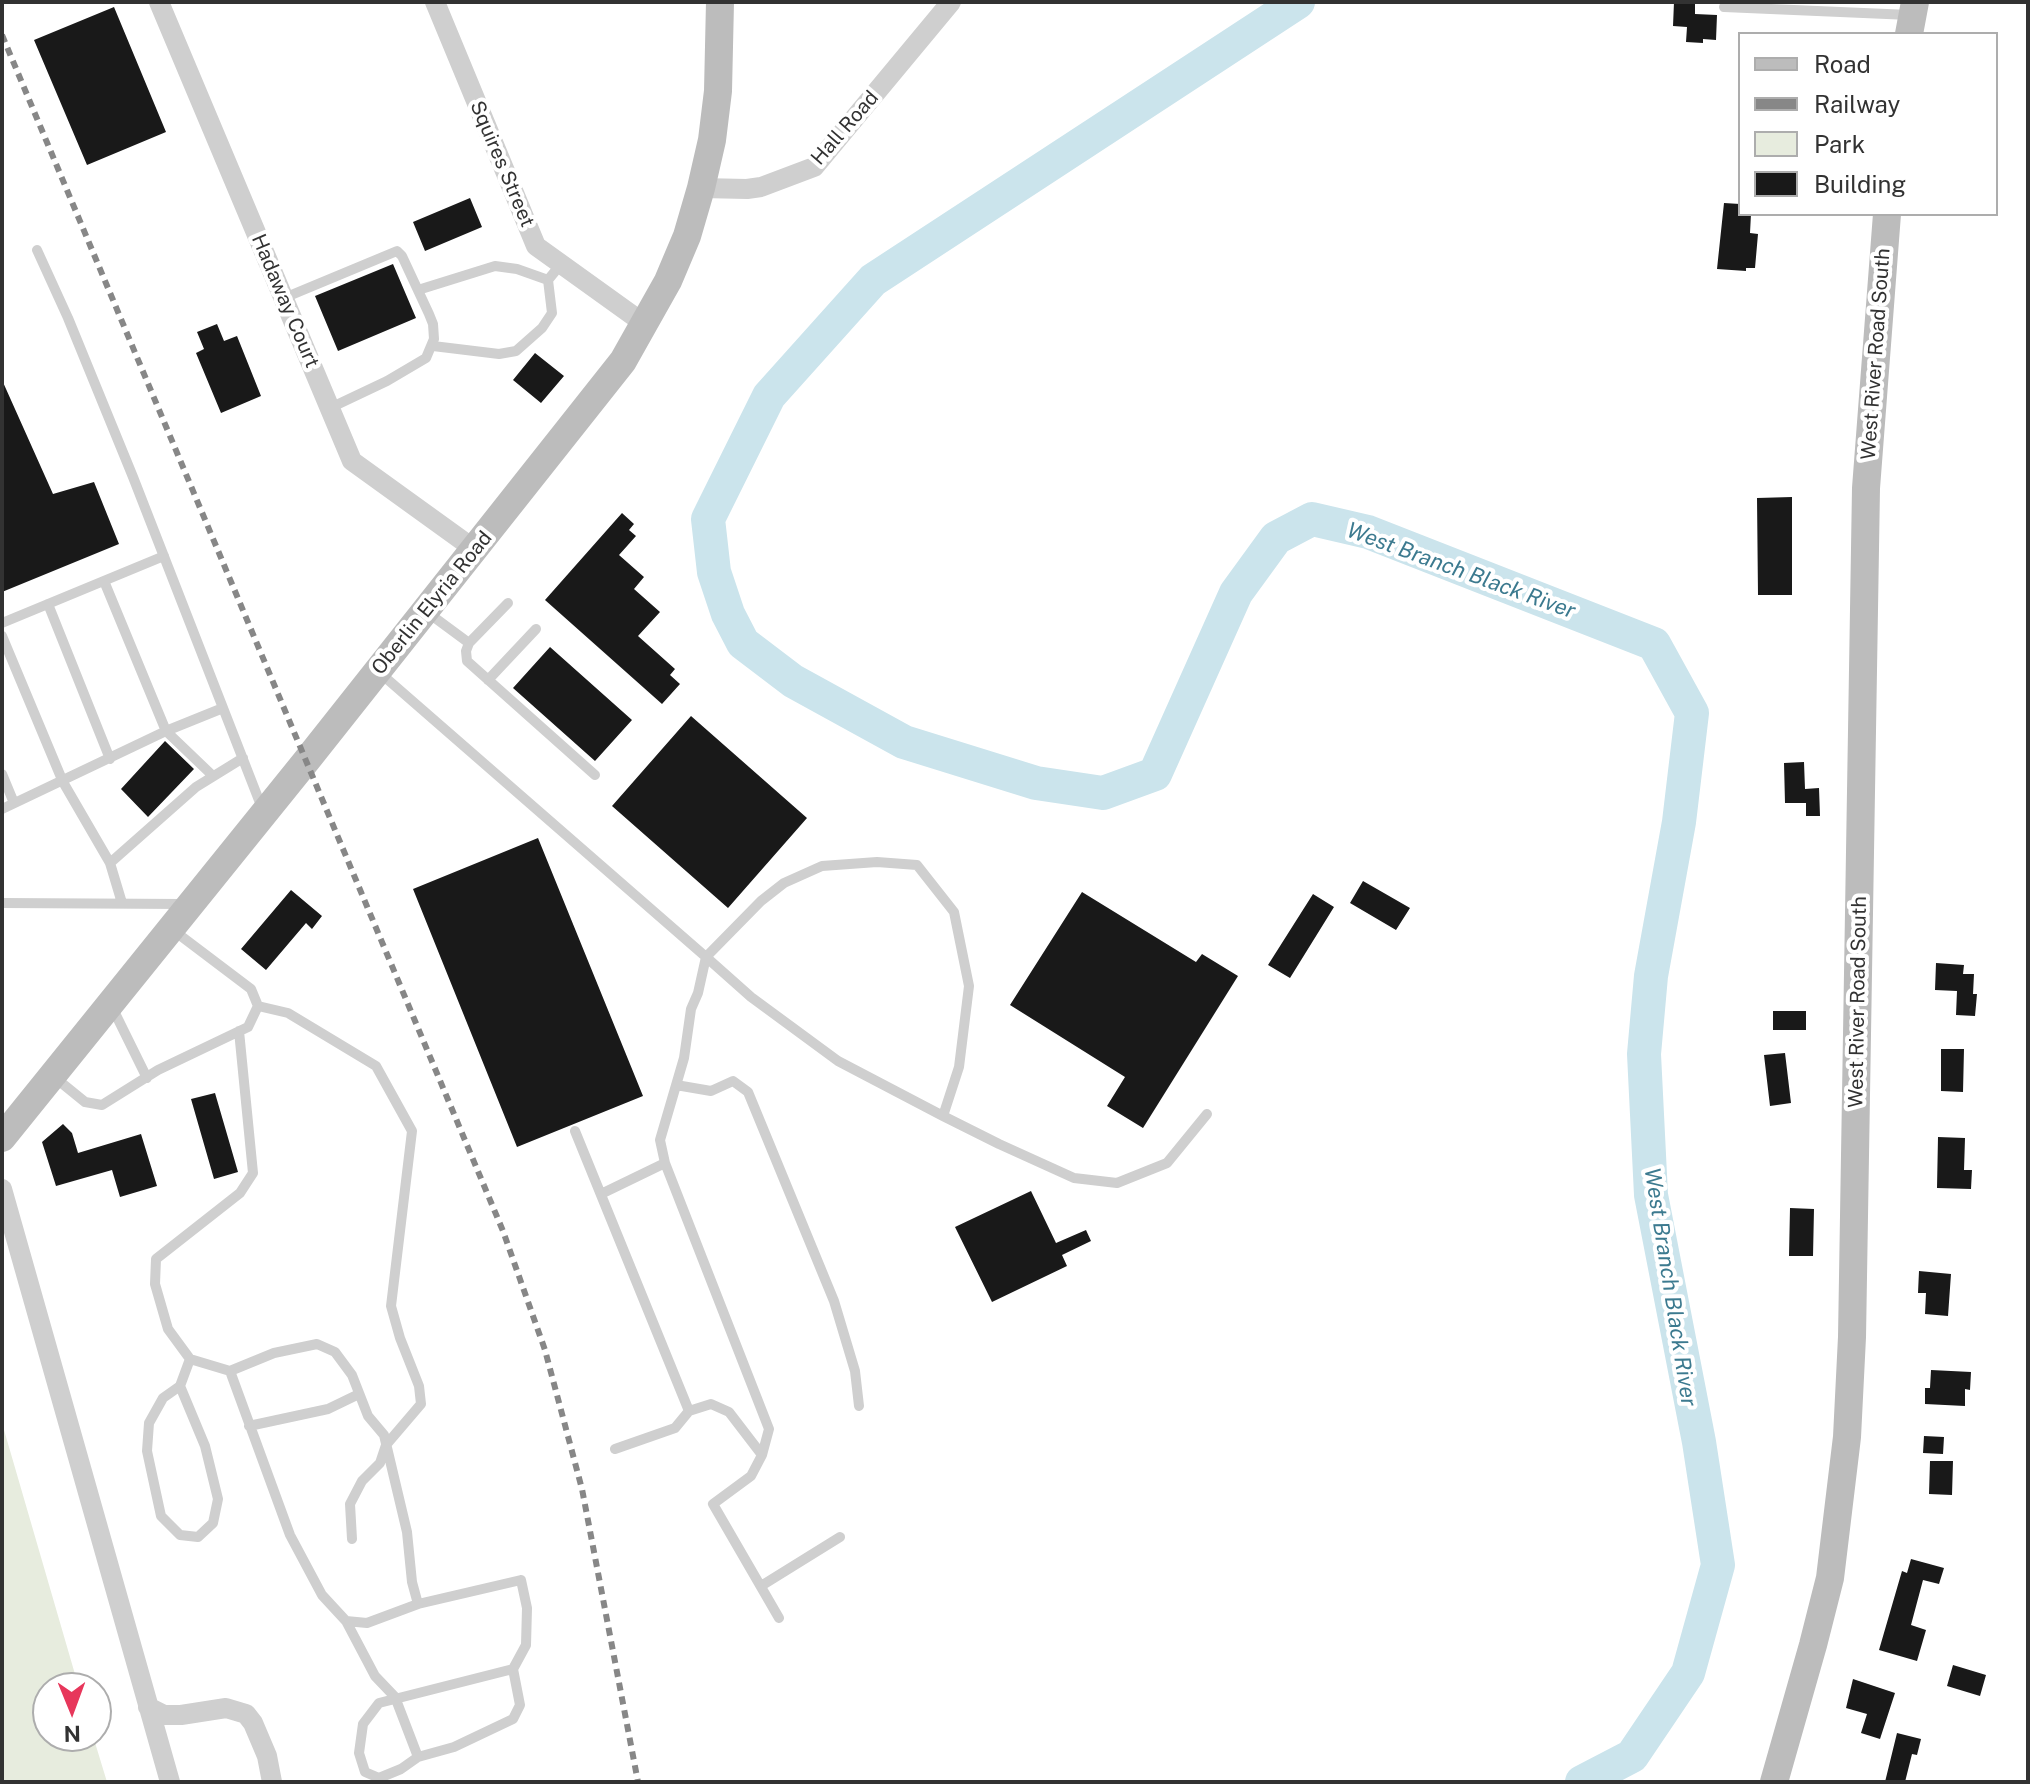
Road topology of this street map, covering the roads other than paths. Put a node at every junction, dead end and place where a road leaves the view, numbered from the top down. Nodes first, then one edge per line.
1 (159, 2) edge
2 (435, 2) edge
3 (720, 2) edge
4 (951, 2) edge
5 (1724, 7) dead end
6 (1912, 17) edge
7 (701, 188) junction
8 (1887, 216) edge
9 (37, 250) dead end
10 (555, 272) junction
11 (418, 290) junction
12 (284, 298) junction
13 (646, 325) junction
14 (433, 346) junction
15 (330, 408) junction
16 (474, 549) junction
17 (164, 556) junction
18 (104, 581) junction
19 (508, 603) dead end
20 (48, 604) junction
21 (425, 611) junction
22 (2, 623) edge
23 (536, 629) dead end
24 (2, 636) edge
25 (469, 643) junction
26 (378, 671) junction
27 (488, 680) junction
28 (223, 708) junction
29 (166, 731) junction
30 (243, 758) junction
31 (110, 759) junction
32 (2, 774) edge
33 (595, 775) dead end
34 (213, 776) junction
35 (63, 782) junction
36 (14, 803) junction
37 (2, 809) edge
38 (264, 813) junction
39 (110, 863) junction
40 (2, 903) edge
41 (122, 903) junction
42 (191, 904) junction
43 (171, 929) junction
44 (706, 957) junction
45 (111, 1004) junction
46 (258, 1006) junction
47 (239, 1031) junction
48 (52, 1076) junction
49 (147, 1078) junction
50 (676, 1085) junction
51 (1207, 1114) dead end
52 (943, 1116) junction
53 (575, 1131) dead end
54 (2, 1138) edge
55 (665, 1163) junction
56 (2, 1189) edge
57 (601, 1194) junction
58 (190, 1359) junction
59 (230, 1371) junction
60 (180, 1386) junction
61 (359, 1394) junction
62 (859, 1406) dead end
63 (689, 1411) junction
64 (249, 1426) junction
65 (386, 1445) junction
66 (615, 1449) dead end
67 (762, 1455) junction
68 (840, 1537) dead end
69 (352, 1539) dead end
70 (761, 1586) junction
71 (418, 1604) junction
72 (779, 1618) dead end
73 (346, 1621) junction
74 (513, 1669) junction
75 (395, 1697) junction
76 (148, 1707) junction
77 (418, 1757) junction
78 (170, 1782) edge
79 (272, 1782) edge
80 (1774, 1782) edge

1 - 12 street, Hadaway Court
2 - 10 street, Squires Street
3 - 7 main road, Oberlin Elyria Road
4 - 7 street, Hall Road
5 - 6 lane
7 - 13 main road, Oberlin Elyria Road
8 - 80 main road, West River Road South
9 - 17 lane
10 - 11 lane
10 - 13 street, Squires Street
10 - 14 lane
11 - 12 lane
11 - 14 lane
12 - 15 street, Hadaway Court
13 - 16 main road, Oberlin Elyria Road
14 - 15 lane
15 - 16 street, Hadaway Court
16 - 21 main road, Oberlin Elyria Road
17 - 18 lane
17 - 28 lane
18 - 20 lane
18 - 29 lane
19 - 25 lane
20 - 22 lane
20 - 31 lane
21 - 25 lane
21 - 26 main road, Oberlin Elyria Road
23 - 27 lane
24 - 35 lane
25 - 27 lane
26 - 38 main road, Oberlin Elyria Road
26 - 44 lane
27 - 33 lane
28 - 29 lane
28 - 30 lane
29 - 31 lane
29 - 34 lane
30 - 34 lane
30 - 38 lane
31 - 35 lane
32 - 36 lane
34 - 39 lane
35 - 36 lane
35 - 39 lane
36 - 37 lane
38 - 42 main road, Oberlin Elyria Road
39 - 41 lane
40 - 41 lane
41 - 42 lane
42 - 43 main road, Oberlin Elyria Road
43 - 45 main road, Oberlin Elyria Road
43 - 46 lane
44 - 50 lane
44 - 52 lane
44 - 52 lane
45 - 48 main road, Oberlin Elyria Road
45 - 49 lane
46 - 47 lane
46 - 65 lane
47 - 49 lane
47 - 58 lane
48 - 49 lane
48 - 54 main road, Oberlin Elyria Road
50 - 55 lane
50 - 62 lane
51 - 52 lane
53 - 57 lane
55 - 57 lane
55 - 67 lane
56 - 76 street
57 - 63 lane
58 - 59 lane
58 - 60 lane
59 - 61 lane
59 - 64 lane
60 - 60 lane
61 - 64 lane
61 - 65 lane
63 - 66 lane
63 - 67 lane
64 - 73 lane
65 - 69 lane
65 - 71 lane
67 - 70 lane
68 - 70 lane
70 - 72 lane
71 - 73 lane
71 - 74 lane
73 - 75 lane
74 - 75 lane
74 - 77 lane
75 - 77 lane
75 - 77 lane
76 - 78 street
76 - 79 street

